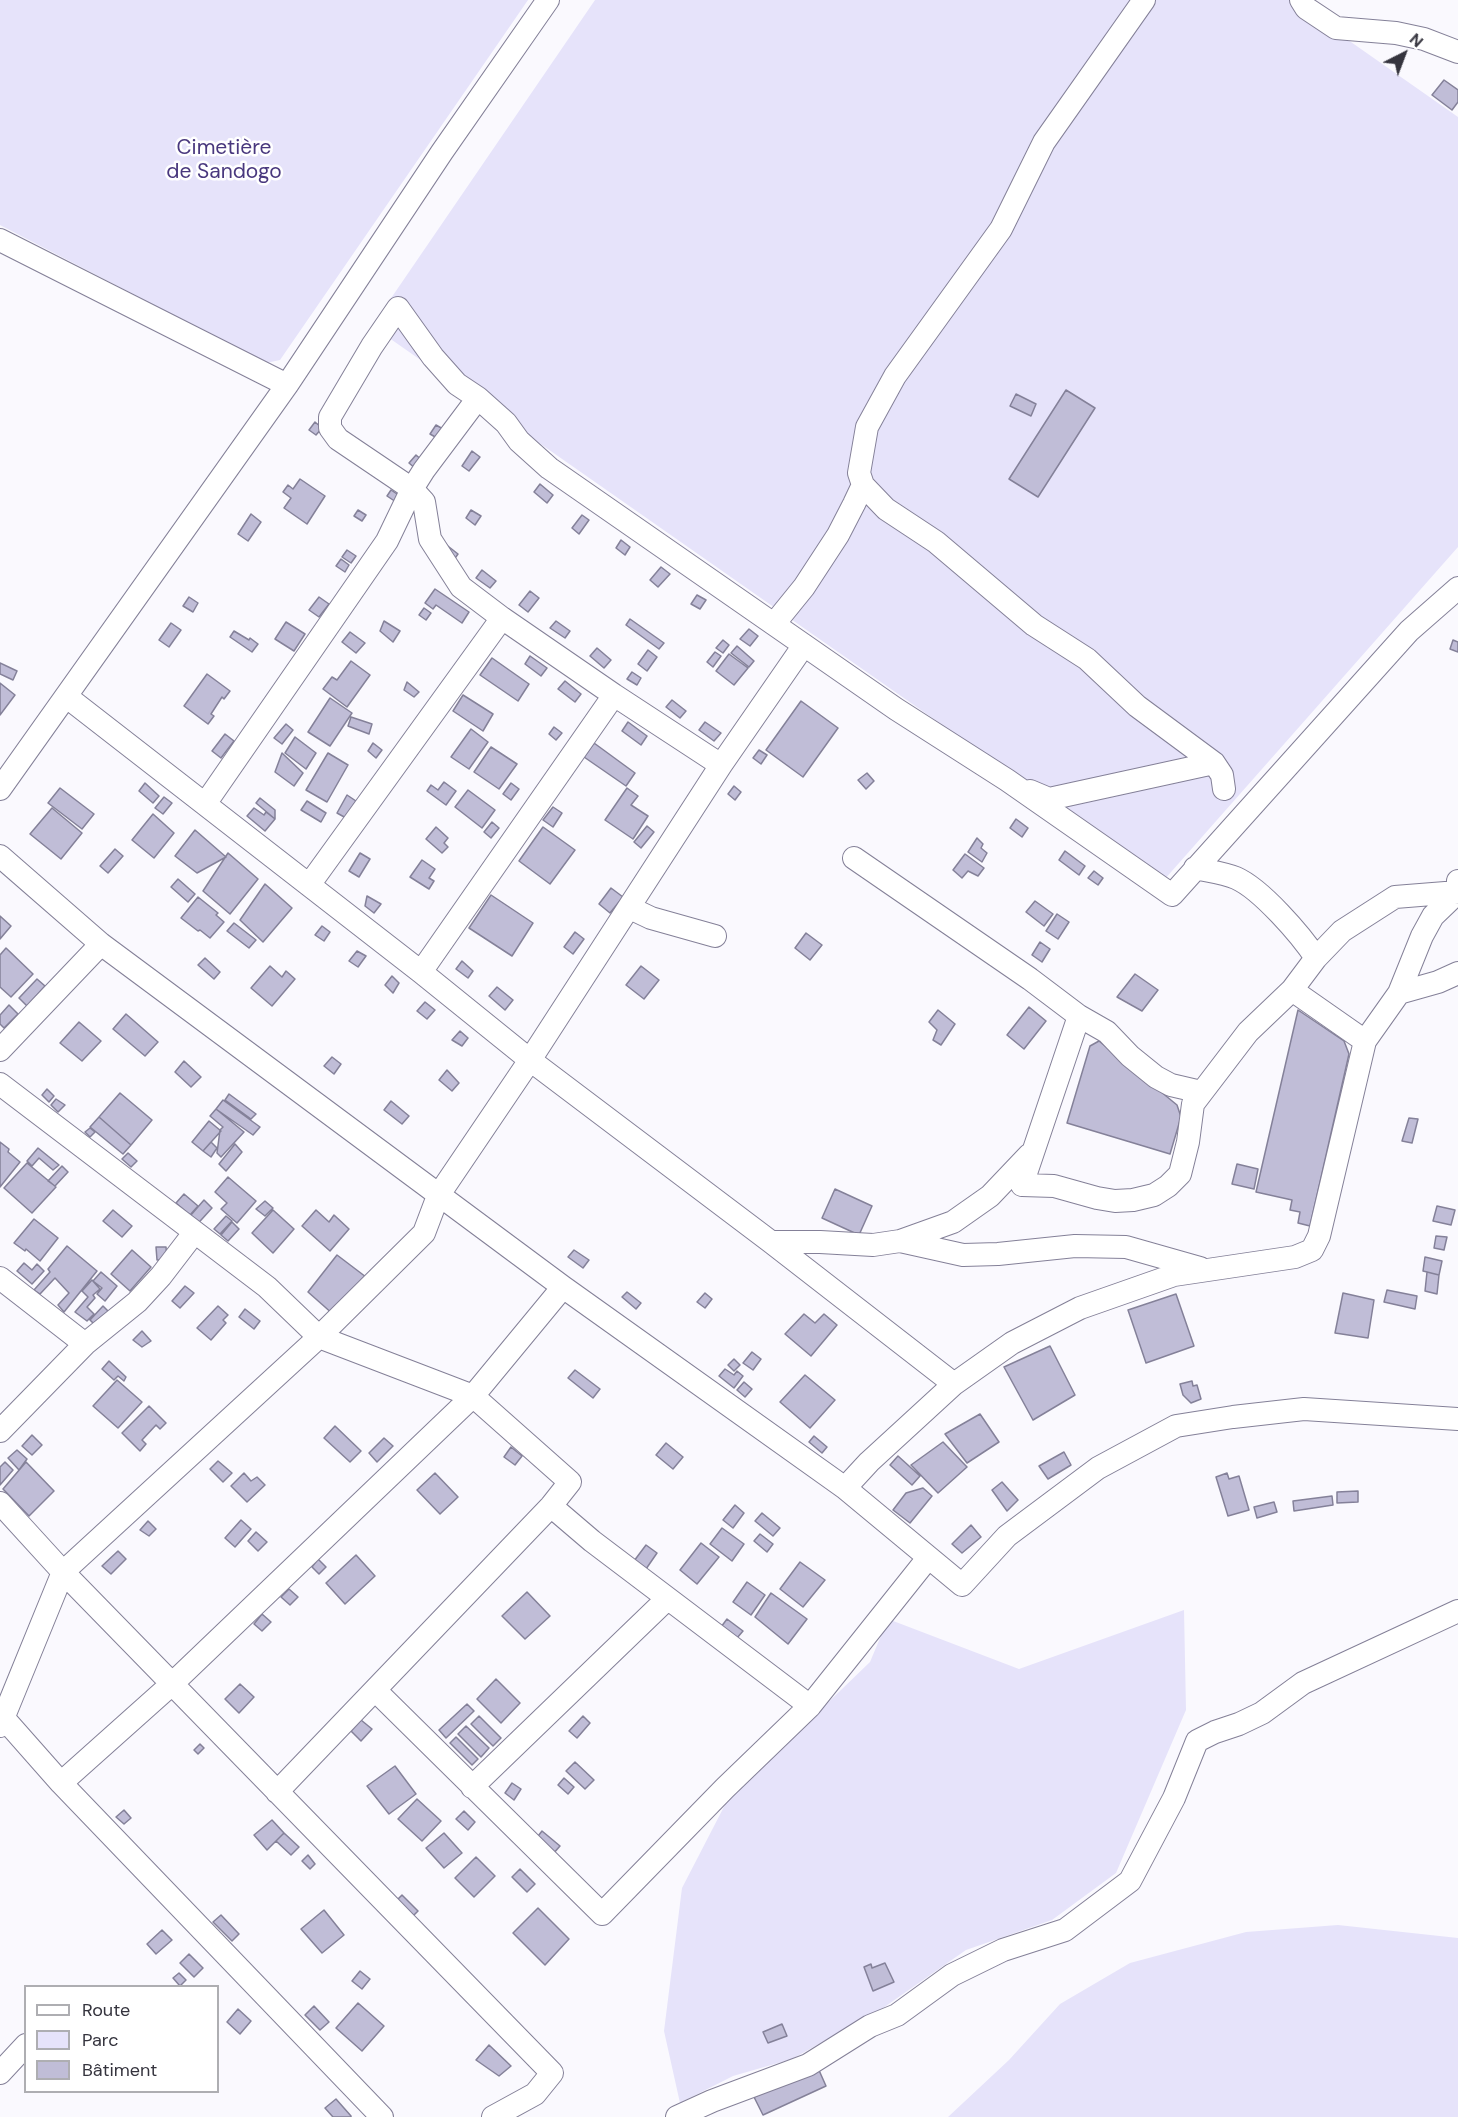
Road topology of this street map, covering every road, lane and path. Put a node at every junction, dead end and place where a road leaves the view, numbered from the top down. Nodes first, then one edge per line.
1 (548, 0) edge
2 (1144, 0) edge
3 (1300, 0) edge
4 (1458, 52) edge
5 (0, 240) edge
6 (287, 385) junction
7 (478, 398) junction
8 (862, 485) junction
9 (412, 489) junction
10 (1458, 588) edge
11 (502, 618) junction
12 (774, 624) junction
13 (804, 645) junction
14 (614, 695) junction
15 (67, 697) junction
16 (1214, 763) junction
17 (721, 765) junction
18 (1007, 780) junction
19 (0, 789) edge
20 (1224, 789) dead end
21 (205, 804) junction
22 (0, 856) edge
23 (854, 858) dead end
24 (1195, 868) junction
25 (309, 885) junction
26 (1457, 891) edge
27 (630, 908) junction
28 (714, 936) dead end
29 (102, 944) junction
30 (1316, 958) junction
31 (421, 972) junction
32 (1458, 973) edge
33 (1292, 990) junction
34 (1399, 993) junction
35 (1079, 1016) junction
36 (1365, 1041) junction
37 (0, 1050) edge
38 (530, 1060) junction
39 (0, 1084) edge
40 (1201, 1092) junction
41 (1033, 1150) junction
42 (438, 1196) junction
43 (194, 1233) junction
44 (900, 1241) junction
45 (771, 1242) junction
46 (1207, 1270) junction
47 (0, 1278) edge
48 (563, 1287) junction
49 (319, 1337) junction
50 (85, 1344) junction
51 (954, 1384) junction
52 (473, 1396) junction
53 (1458, 1419) edge
54 (0, 1431) edge
55 (845, 1488) junction
56 (0, 1503) edge
57 (551, 1506) junction
58 (928, 1558) junction
59 (63, 1572) junction
60 (667, 1599) junction
61 (1458, 1611) edge
62 (173, 1683) junction
63 (375, 1690) junction
64 (810, 1707) junction
65 (1, 1720) edge
66 (61, 1783) junction
67 (472, 1787) junction
68 (277, 1792) junction
69 (24, 2047) edge
70 (0, 2073) edge
71 (382, 2117) edge
72 (493, 2117) edge
73 (677, 2117) edge

1 - 6 street
2 - 8 street
3 - 4 street
5 - 6 street
6 - 15 street
7 - 9 street
7 - 9 street
7 - 12 street
8 - 12 street
8 - 16 street
9 - 11 street
9 - 21 street
10 - 24 street
11 - 14 street
11 - 25 street
12 - 13 street
13 - 17 street
13 - 18 street
14 - 17 street
14 - 31 street
15 - 19 street
15 - 21 street
16 - 18 street
16 - 20 street
17 - 27 street
18 - 24 street
21 - 25 street
22 - 29 street
23 - 35 street
24 - 30 street
25 - 31 street
26 - 30 street
26 - 34 street
27 - 28 street
27 - 38 street
29 - 37 street
29 - 42 street
30 - 33 street
31 - 38 street
32 - 34 street
33 - 36 street
33 - 40 street
34 - 36 street
35 - 40 street
35 - 41 street
36 - 46 street
38 - 42 street
38 - 45 street
39 - 43 street
40 - 41 street
41 - 44 street
42 - 48 street
42 - 49 street
43 - 49 street
43 - 50 street
44 - 45 street
44 - 46 street
45 - 51 street
46 - 51 street
47 - 50 street
48 - 52 street
48 - 55 street
49 - 52 street
49 - 59 street
50 - 54 street
51 - 55 street
52 - 57 street
52 - 62 street
53 - 58 street
55 - 58 street
56 - 59 street
57 - 60 street
57 - 63 street
58 - 64 street
59 - 62 street
59 - 65 street
60 - 64 street
60 - 67 street
61 - 73 street
62 - 66 street
62 - 68 street
63 - 67 street
63 - 68 street
64 - 67 street
65 - 66 street
66 - 71 street
68 - 72 street
69 - 70 street

